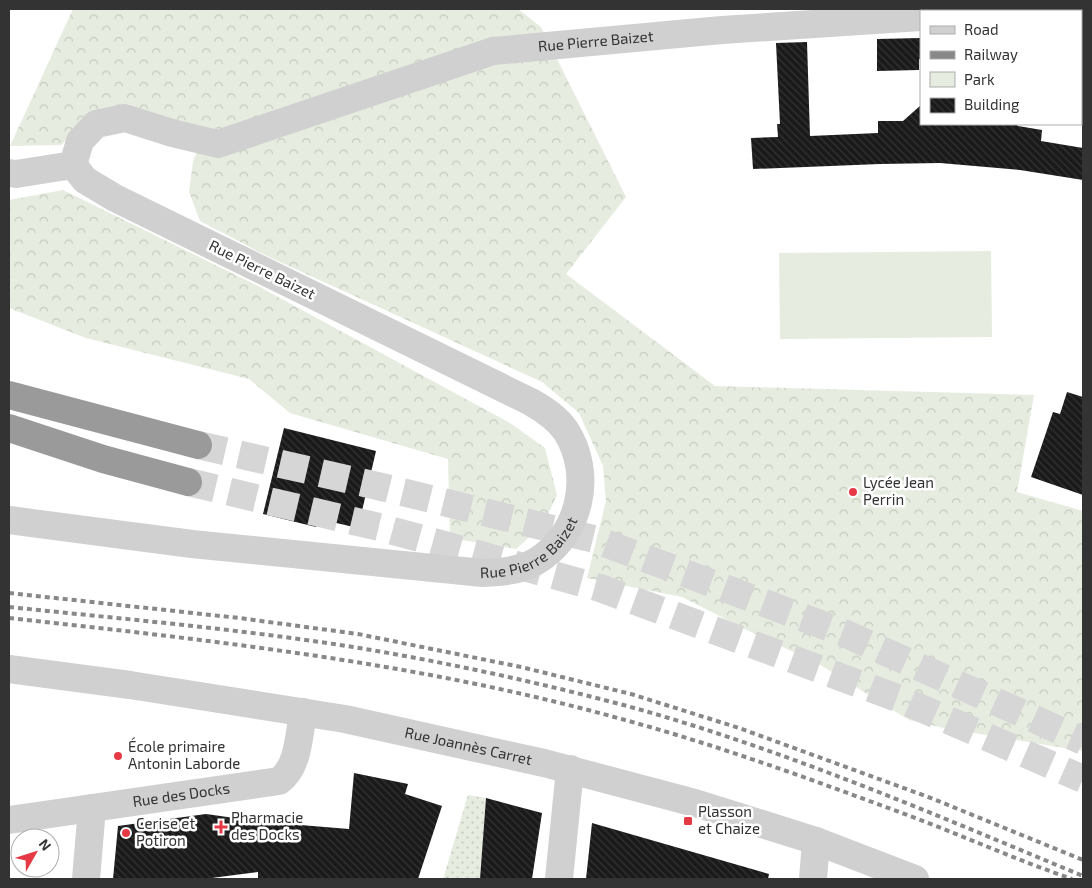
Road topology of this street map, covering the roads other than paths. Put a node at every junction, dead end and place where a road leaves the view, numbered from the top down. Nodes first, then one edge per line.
1 (920, 17) edge
2 (73, 165) junction
3 (9, 173) edge
4 (9, 375) edge
5 (9, 395) edge
6 (14, 430) edge
7 (164, 436) junction
8 (198, 445) tunnel mouth
9 (188, 482) tunnel mouth
10 (9, 520) edge
11 (9, 670) edge
12 (303, 712) junction
13 (570, 769) junction
14 (92, 808) junction
15 (9, 820) edge
16 (816, 841) junction
17 (86, 879) edge
18 (559, 879) edge
19 (813, 879) edge
20 (915, 879) edge

1 - 2 street, Rue Pierre Baizet
2 - 3 street
2 - 10 street, Rue Pierre Baizet
4 - 7 highway
5 - 7 highway
6 - 9 highway
7 - 8 highway
11 - 12 street, Rue Joannès Carret
12 - 13 street, Rue Joannès Carret
12 - 14 street, Rue des Docks
13 - 16 street, Rue Joannès Carret
13 - 18 street
14 - 15 street, Rue des Docks
14 - 17 street
16 - 19 street
16 - 20 street, Rue Joannès Carret

